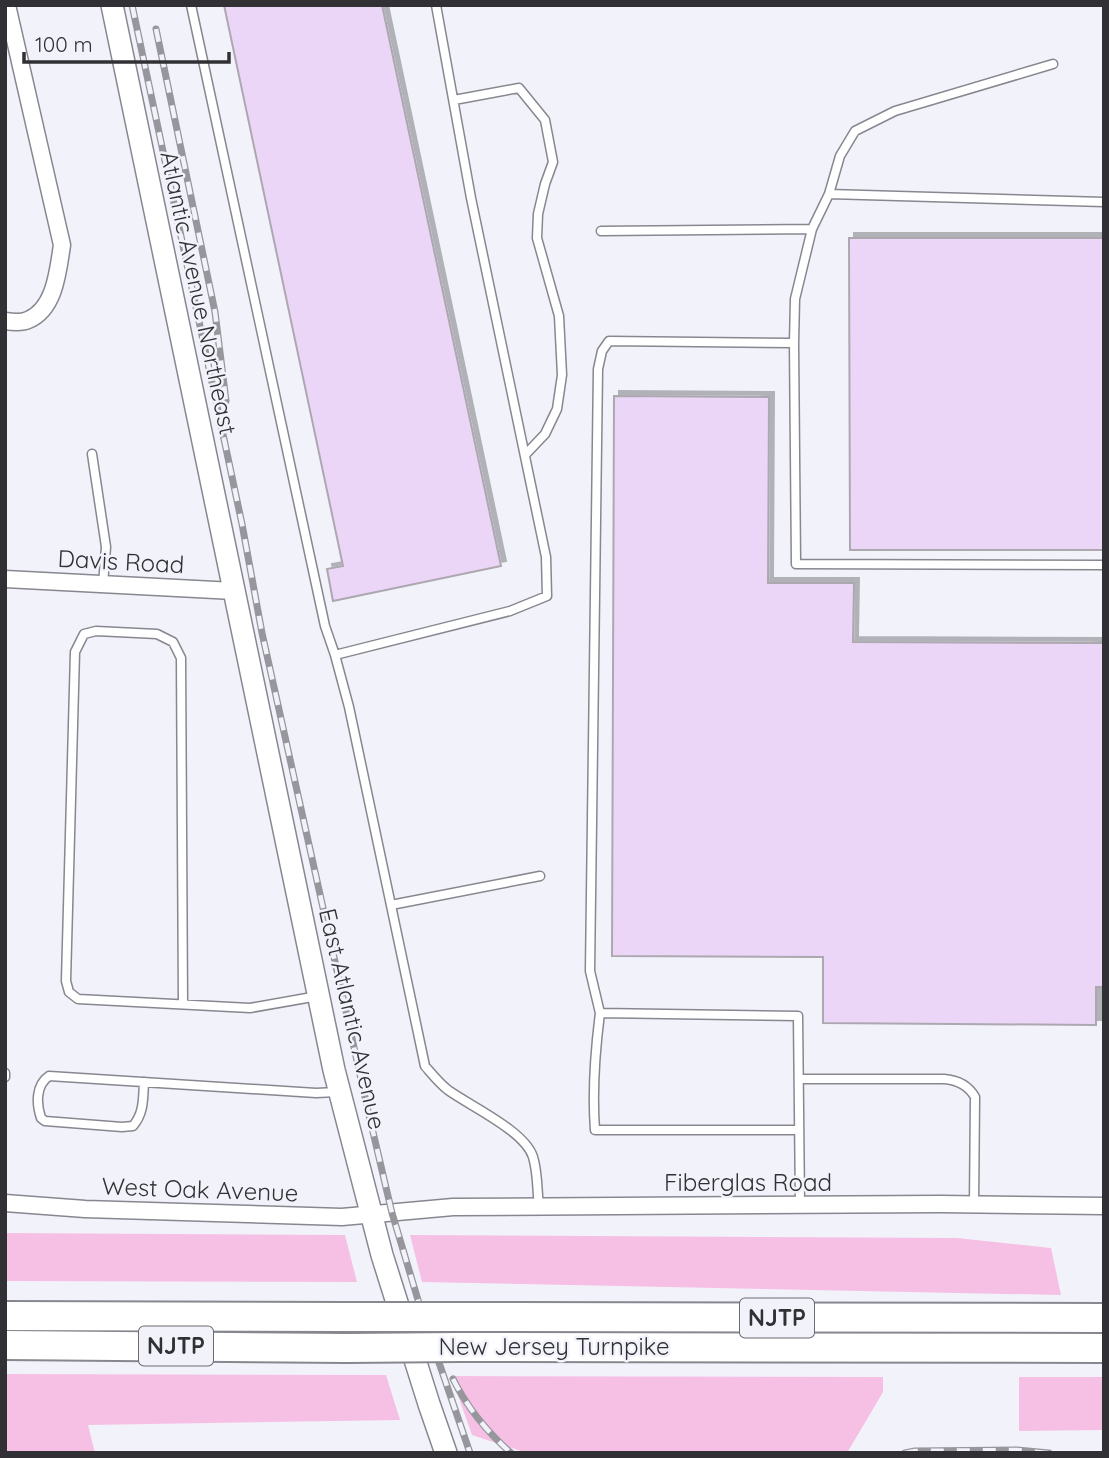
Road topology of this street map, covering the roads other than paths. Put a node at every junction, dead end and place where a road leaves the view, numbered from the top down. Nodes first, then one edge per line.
1 (7, 5) edge
2 (112, 5) edge
3 (191, 5) edge
4 (436, 5) edge
5 (1053, 64) dead end
6 (454, 100) junction
7 (829, 194) junction
8 (1104, 202) edge
9 (812, 229) junction
10 (601, 231) dead end
11 (5, 321) edge
12 (794, 343) junction
13 (92, 454) dead end
14 (524, 455) junction
15 (1104, 565) edge
16 (5, 579) edge
17 (103, 584) junction
18 (233, 591) junction
19 (335, 654) junction
20 (540, 876) dead end
21 (391, 905) junction
22 (318, 996) junction
23 (183, 1004) junction
24 (600, 1013) junction
25 (799, 1079) junction
26 (144, 1082) junction
27 (340, 1091) junction
28 (799, 1130) junction
29 (5, 1203) edge
30 (800, 1205) junction
31 (974, 1205) junction
32 (1104, 1206) edge
33 (538, 1207) junction
34 (382, 1214) junction
35 (5, 1316) edge
36 (1104, 1318) edge
37 (5, 1345) edge
38 (1104, 1348) edge
39 (446, 1453) edge

1 - 11 street
2 - 18 street, Atlantic Avenue Northeast
3 - 19 lane
4 - 6 lane
5 - 7 lane
6 - 14 lane
6 - 14 lane
7 - 8 lane
7 - 9 lane
9 - 10 lane
9 - 12 lane
12 - 15 lane
12 - 24 lane
13 - 17 lane
14 - 19 lane
16 - 17 street, Davis Road
17 - 18 street, Davis Road
18 - 22 street, East Atlantic Avenue
19 - 21 lane
20 - 21 lane
21 - 33 lane
22 - 23 lane
22 - 27 street, East Atlantic Avenue
23 - 23 lane
24 - 25 lane
24 - 28 lane
25 - 28 lane
25 - 31 lane
26 - 26 lane
26 - 27 lane
27 - 34 street, East Atlantic Avenue
28 - 30 lane
29 - 34 street, West Oak Avenue
30 - 31 street, Fiberglas Road
30 - 33 street, Fiberglas Road
31 - 32 street, Fiberglas Road
33 - 34 street, Fiberglas Road
34 - 39 street, East Atlantic Avenue
35 - 36 highway, New Jersey Turnpike / NJTP, bridge
37 - 38 highway, New Jersey Turnpike / NJTP, bridge

